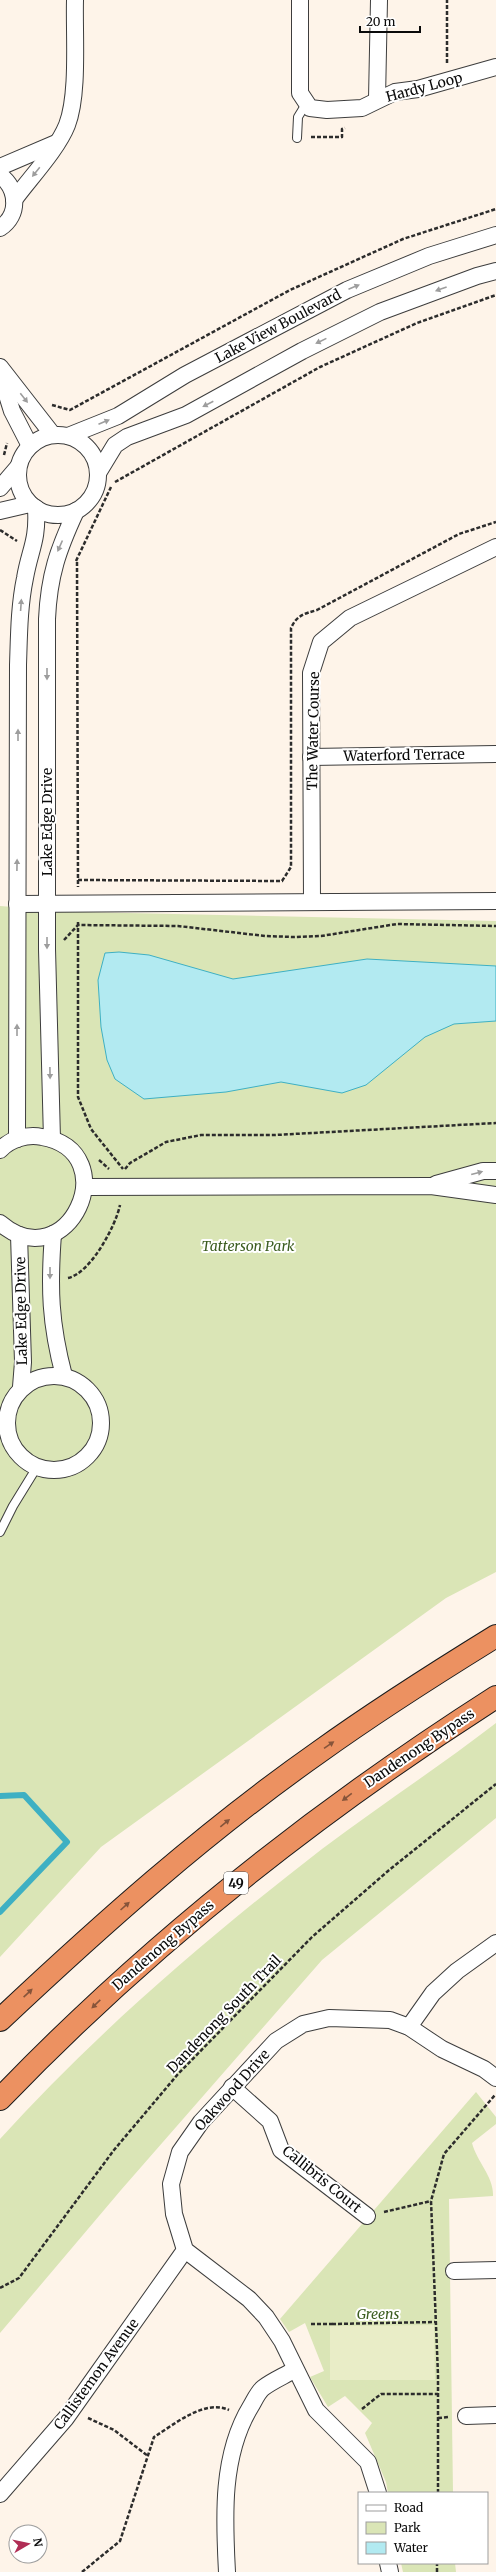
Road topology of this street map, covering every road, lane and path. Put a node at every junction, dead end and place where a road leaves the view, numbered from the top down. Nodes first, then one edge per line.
1 (75, 0) edge
2 (300, 0) edge
3 (379, 0) edge
4 (448, 0) edge
5 (496, 68) edge
6 (448, 82) junction
7 (378, 99) junction
8 (306, 104) junction
9 (297, 138) dead end
10 (56, 142) junction
11 (0, 167) edge
12 (0, 175) edge
13 (14, 200) junction
14 (496, 209) edge
15 (1, 230) edge
16 (496, 235) edge
17 (496, 271) edge
18 (496, 295) edge
19 (0, 367) edge
20 (0, 373) edge
21 (50, 404) dead end
22 (60, 435) junction
23 (7, 442) dead end
24 (30, 446) junction
25 (2, 458) dead end
26 (18, 467) junction
27 (98, 473) junction
28 (0, 488) edge
29 (33, 506) junction
30 (0, 510) edge
31 (76, 511) junction
32 (0, 530) edge
33 (35, 546) junction
34 (496, 547) edge
35 (57, 554) junction
36 (77, 562) junction
37 (496, 754) edge
38 (311, 757) junction
39 (312, 901) junction
40 (496, 901) edge
41 (17, 904) junction
42 (48, 904) junction
43 (78, 904) junction
44 (78, 925) junction
45 (496, 926) edge
46 (47, 949) junction
47 (496, 1123) edge
48 (17, 1139) junction
49 (52, 1139) junction
50 (0, 1150) edge
51 (496, 1170) edge
52 (123, 1178) junction
53 (431, 1186) junction
54 (85, 1187) junction
55 (496, 1195) edge
56 (0, 1224) edge
57 (53, 1234) junction
58 (19, 1235) junction
59 (50, 1281) junction
60 (64, 1376) junction
61 (21, 1387) junction
62 (4, 1410) edge
63 (37, 1467) junction
64 (0, 1532) edge
65 (496, 1636) edge
66 (496, 1698) edge
67 (496, 1784) edge
68 (496, 1943) edge
69 (0, 2020) edge
70 (409, 2027) junction
71 (496, 2078) edge
72 (232, 2087) junction
73 (0, 2099) edge
74 (431, 2201) dead end
75 (367, 2216) joint
76 (185, 2250) junction
77 (496, 2270) edge
78 (454, 2271) dead end
79 (0, 2288) edge
80 (435, 2322) dead end
81 (312, 2324) dead end
82 (294, 2370) junction
83 (438, 2394) dead end
84 (362, 2409) dead end
85 (72, 2410) junction
86 (496, 2415) edge
87 (466, 2416) dead end
88 (244, 2417) junction
89 (148, 2456) junction
90 (378, 2492) edge
91 (0, 2494) edge
92 (82, 2572) edge
93 (227, 2572) edge

1 - 10 street
2 - 8 street
3 - 7 street
4 - 6 path
5 - 6 street, Hardy Loop
6 - 7 street, Hardy Loop
7 - 8 street, Hardy Loop
8 - 9 lane
10 - 11 street
10 -> 13 street
12 - 13 street
13 - 15 street
14 - 21 path
22 -> 16 street, Lake View Boulevard
17 -> 27 street
18 - 36 path
19 -> 22 street
20 - 24 street
22 - 24 street
22 - 27 street
23 - 25 path
24 - 26 street
26 - 28 street
26 - 29 street
27 - 31 street
29 - 30 street
29 - 31 street
29 - 33 street, Lake Edge Drive
31 -> 35 street, Lake Edge Drive
32 - 33 path
41 -> 33 street, Lake Edge Drive
34 - 38 street, The Water Course
35 - 36 path
35 -> 42 street, Lake Edge Drive
36 - 43 path
37 - 38 street, Waterford Terrace
38 - 39 street, The Water Course
39 - 40 street
39 - 43 street
41 - 42 street
48 -> 41 street, Lake Edge Drive
42 - 43 street
42 -> 46 street, Lake Edge Drive
43 - 44 path
44 - 45 path
44 - 46 path
44 - 52 path
46 -> 49 street, Lake Edge Drive
47 - 52 path
48 - 49 street
48 - 50 street
49 - 54 street
53 -> 51 street
52 - 53 street
52 - 54 street
52 - 59 path
53 - 55 street
54 - 57 street
56 - 58 street
57 - 58 street
57 -> 59 street, Lake Edge Drive
58 - 61 street, Lake Edge Drive
59 - 60 street, Lake Edge Drive
60 - 61 street
60 - 63 street
61 - 62 street
62 - 63 street
63 - 64 lane
69 -> 65 highway
66 -> 73 highway, Dandenong Bypass / 49
67 - 79 path, Dandenong South Trail
68 - 70 street
70 - 71 street, Oakwood Drive
70 - 72 street, Oakwood Drive
72 - 75 street, Callibris Court
72 - 76 street, Oakwood Drive
74 - 75 path
76 - 82 street
76 - 85 street, Callistemon Avenue
77 - 78 street
80 - 81 path
82 - 88 street
82 - 90 street
83 - 84 path
85 - 89 path
85 - 91 street, Callistemon Avenue
86 - 87 street
88 - 89 path
88 - 93 street
89 - 92 path

